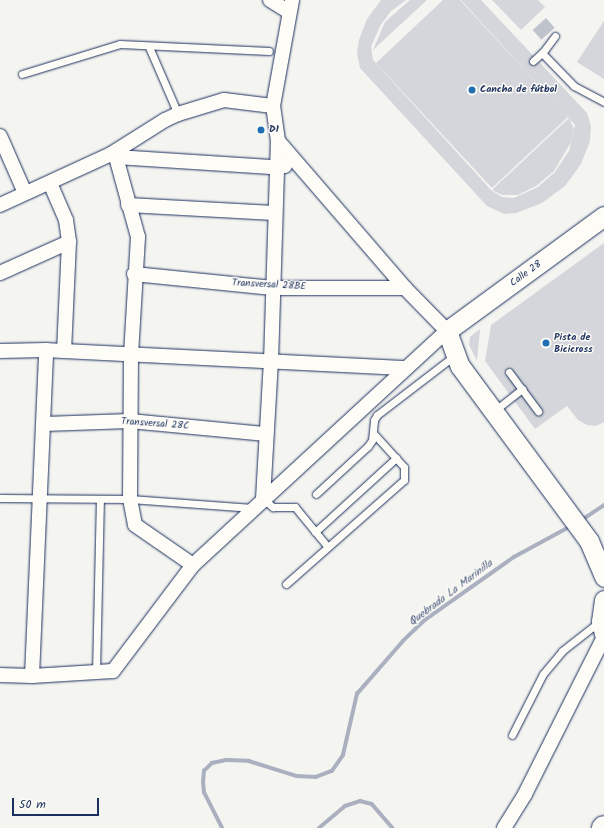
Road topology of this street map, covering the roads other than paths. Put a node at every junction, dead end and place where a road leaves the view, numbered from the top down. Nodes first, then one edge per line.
1 (270, 0) edge
2 (290, 6) edge
3 (555, 36) dead end
4 (149, 46) junction
5 (269, 51) dead end
6 (542, 53) junction
7 (533, 61) dead end
8 (22, 74) dead end
9 (604, 102) edge
10 (273, 106) junction
11 (178, 114) junction
12 (0, 136) edge
13 (278, 141) junction
14 (114, 155) junction
15 (276, 167) junction
16 (306, 172) junction
17 (50, 183) junction
18 (25, 193) junction
19 (0, 205) edge
20 (128, 205) junction
21 (274, 213) junction
22 (604, 216) edge
23 (69, 242) junction
24 (0, 273) edge
25 (134, 274) junction
26 (272, 288) junction
27 (404, 288) junction
28 (447, 331) junction
29 (46, 350) junction
30 (0, 351) edge
31 (64, 352) junction
32 (131, 354) junction
33 (457, 354) junction
34 (271, 362) junction
35 (406, 368) junction
36 (509, 372) dead end
37 (522, 389) junction
38 (494, 411) junction
39 (538, 411) dead end
40 (130, 420) junction
41 (44, 424) junction
42 (266, 434) junction
43 (374, 434) junction
44 (396, 458) junction
45 (316, 494) dead end
46 (42, 496) junction
47 (0, 498) edge
48 (100, 499) junction
49 (130, 499) junction
50 (258, 503) junction
51 (315, 532) junction
52 (592, 541) edge
53 (327, 546) junction
54 (193, 565) junction
55 (604, 577) edge
56 (286, 584) dead end
57 (604, 600) edge
58 (603, 631) edge
59 (96, 673) junction
60 (0, 675) edge
61 (32, 676) junction
62 (512, 735) dead end
63 (504, 828) edge

1 - 2 street
2 - 10 street
3 - 6 lane
4 - 5 lane
4 - 8 lane
4 - 11 lane
6 - 7 lane
6 - 9 lane
10 - 11 street
10 - 13 street
11 - 14 street
12 - 18 street
13 - 15 street
13 - 16 street
14 - 15 street
14 - 17 street
14 - 20 street
15 - 16 street
15 - 21 street
16 - 27 street
17 - 18 street
17 - 23 street
18 - 19 street
20 - 21 street
20 - 25 street
21 - 26 street
22 - 28 main road, Calle 28
23 - 24 street
23 - 31 street
25 - 26 street, Transversal 28BE
25 - 32 street
26 - 27 street, Transversal 28BE
26 - 34 street
27 - 28 street
28 - 33 main road
28 - 35 street
29 - 30 street
29 - 31 street
29 - 41 street
31 - 32 street
32 - 34 street
32 - 40 street
33 - 38 main road
33 - 43 lane
34 - 35 street
34 - 42 street
35 - 50 street
36 - 37 lane
37 - 38 lane
37 - 39 lane
38 - 52 main road
40 - 41 street, Transversal 28C
40 - 42 street, Transversal 28C
40 - 49 street
41 - 46 street
42 - 50 street
43 - 44 lane
43 - 45 lane
44 - 51 lane
44 - 53 lane
46 - 47 lane
46 - 48 lane
46 - 61 street
48 - 49 lane
48 - 59 lane
49 - 50 lane
49 - 54 street
50 - 51 lane
50 - 54 street
51 - 53 lane
52 - 55 main road
53 - 56 lane
54 - 59 street
57 - 58 main road
58 - 62 lane
58 - 63 street
59 - 61 street
60 - 61 street

